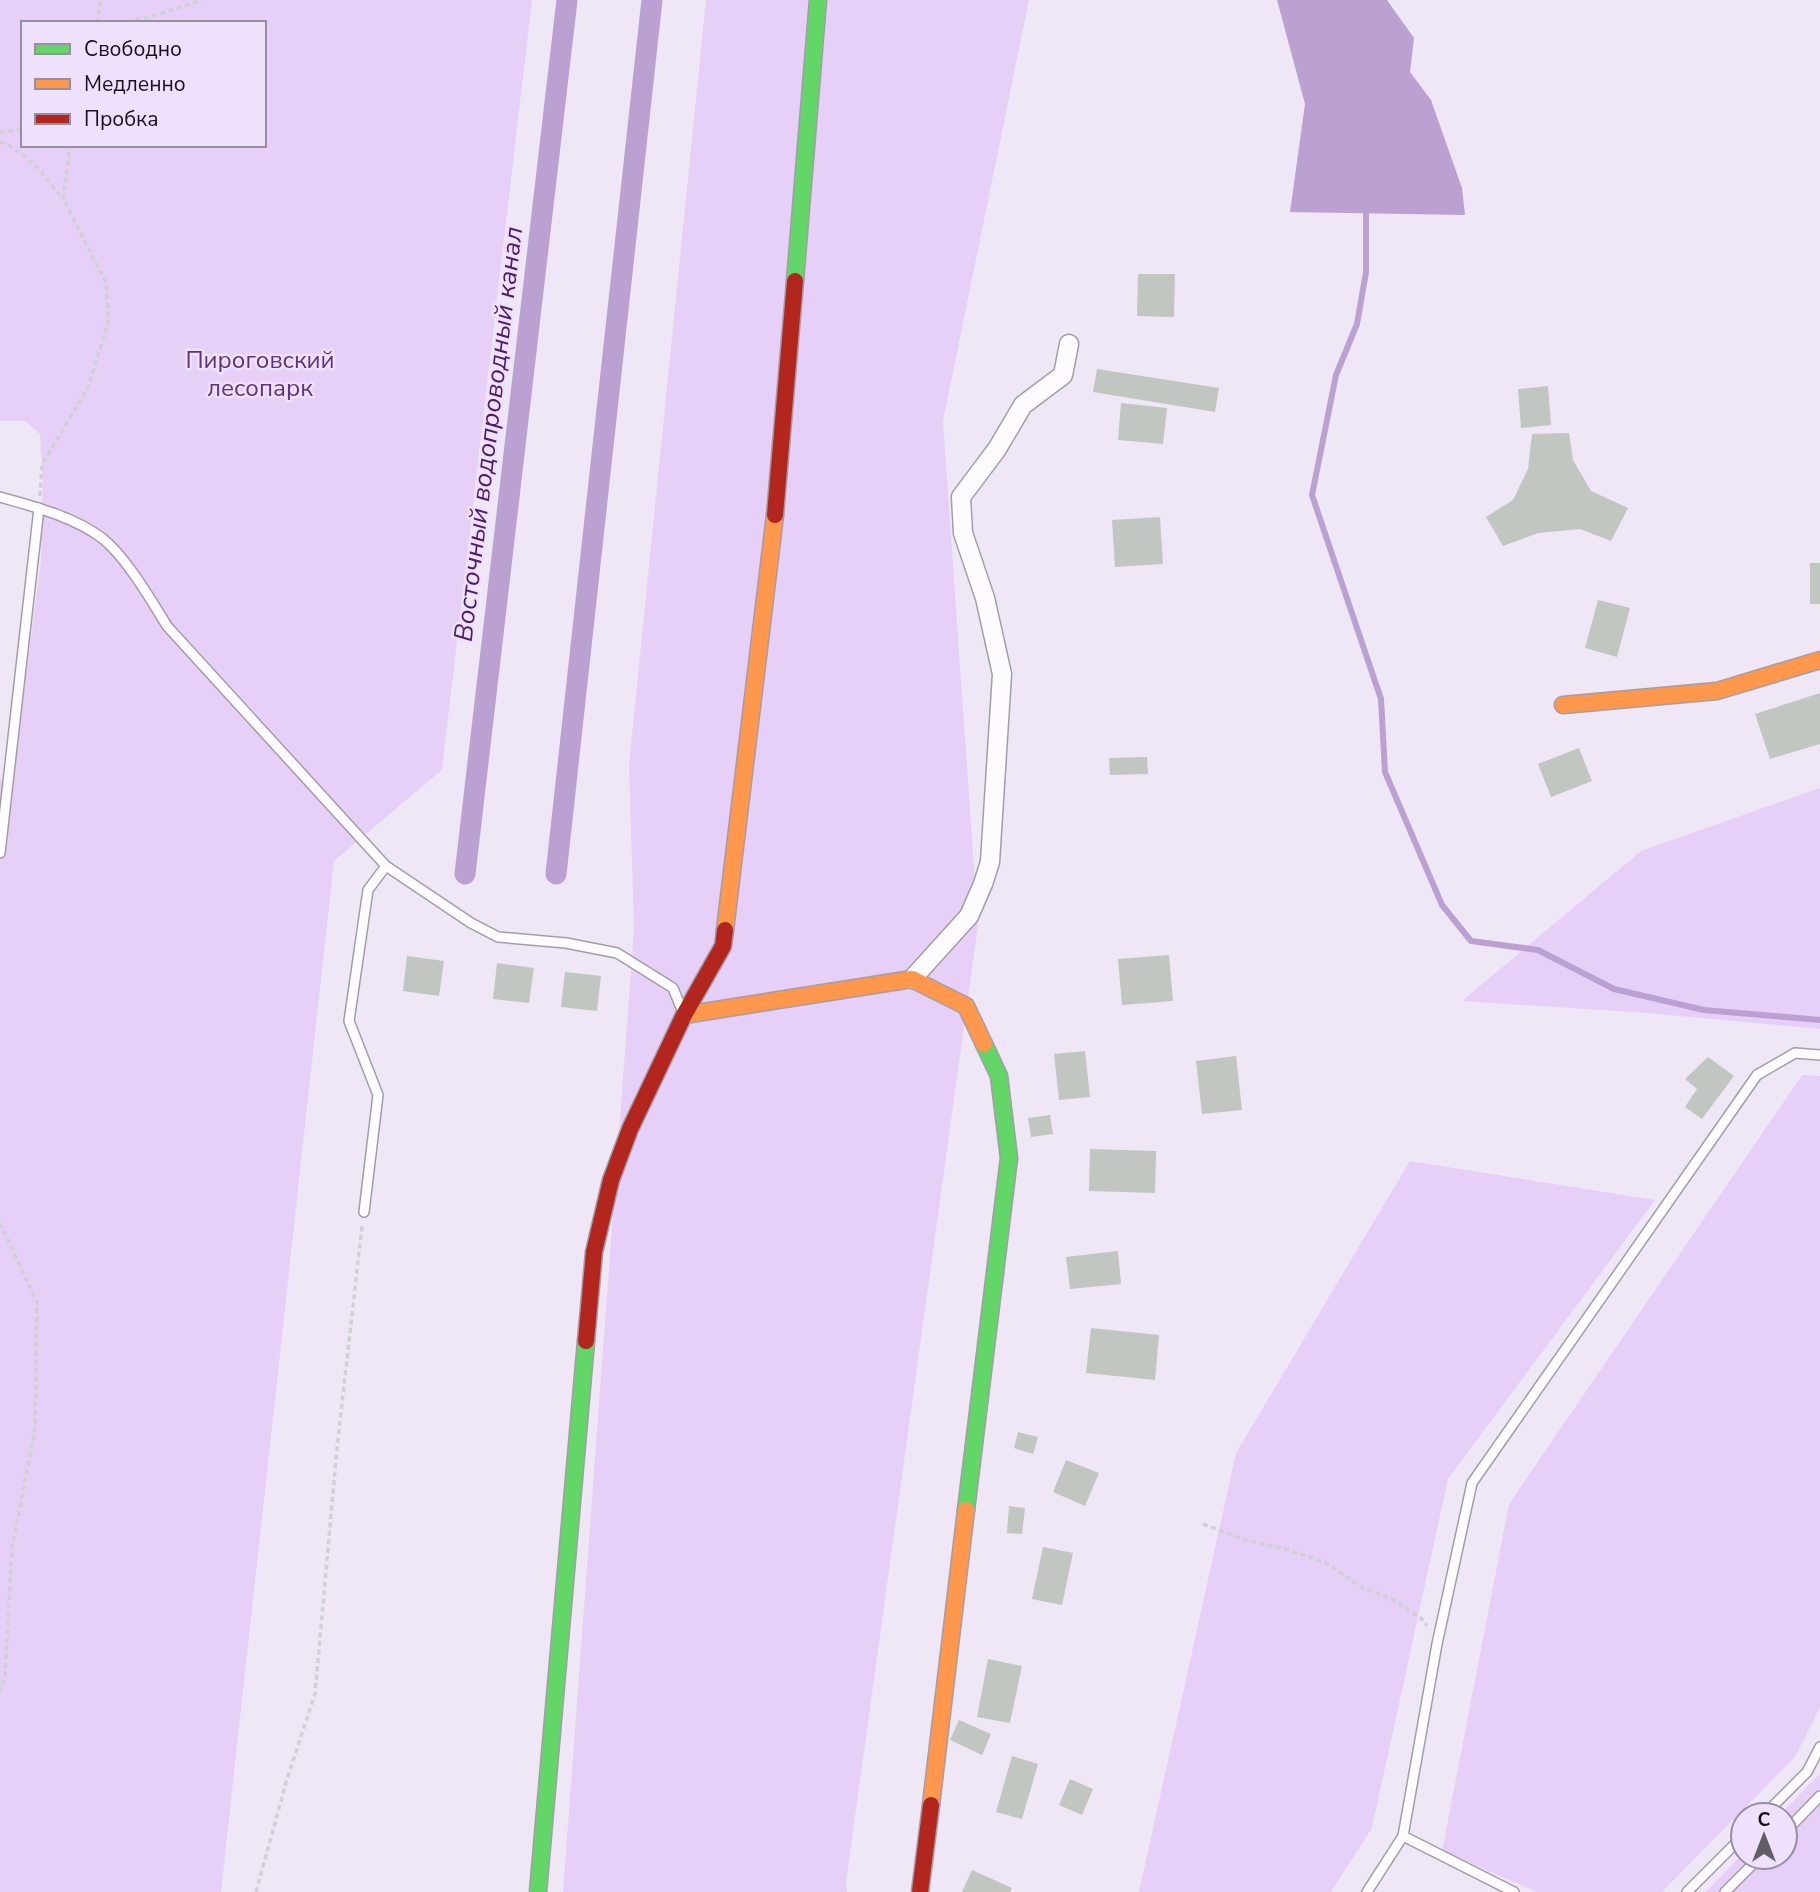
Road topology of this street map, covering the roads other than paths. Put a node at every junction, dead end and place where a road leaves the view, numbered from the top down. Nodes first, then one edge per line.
1 (818, 0) edge
2 (1069, 344) dead end
3 (0, 497) edge
4 (39, 508) junction
5 (1820, 660) edge
6 (1563, 705) dead end
7 (0, 853) edge
8 (386, 866) junction
9 (912, 979) junction
10 (684, 1015) junction
11 (1820, 1055) edge
12 (364, 1212) road end
13 (1820, 1747) edge
14 (1820, 1796) edge
15 (1778, 1801) edge
16 (1799, 1818) edge
17 (1403, 1836) junction
18 (1729, 1850) edge
19 (1746, 1871) edge
20 (538, 1892) edge
21 (920, 1892) edge
22 (1367, 1892) edge
23 (1514, 1892) edge
24 (1687, 1892) edge
25 (1725, 1892) edge

1 - 10 street
2 - 9 street
3 - 4 lane
4 - 7 lane
4 - 8 lane
5 - 6 street
8 - 10 lane
8 - 12 lane
9 - 10 street
9 - 21 street
10 - 20 street
11 - 17 lane
13 - 15 lane
14 - 16 lane
17 - 22 lane
17 - 23 lane
18 - 24 lane
19 - 25 lane

